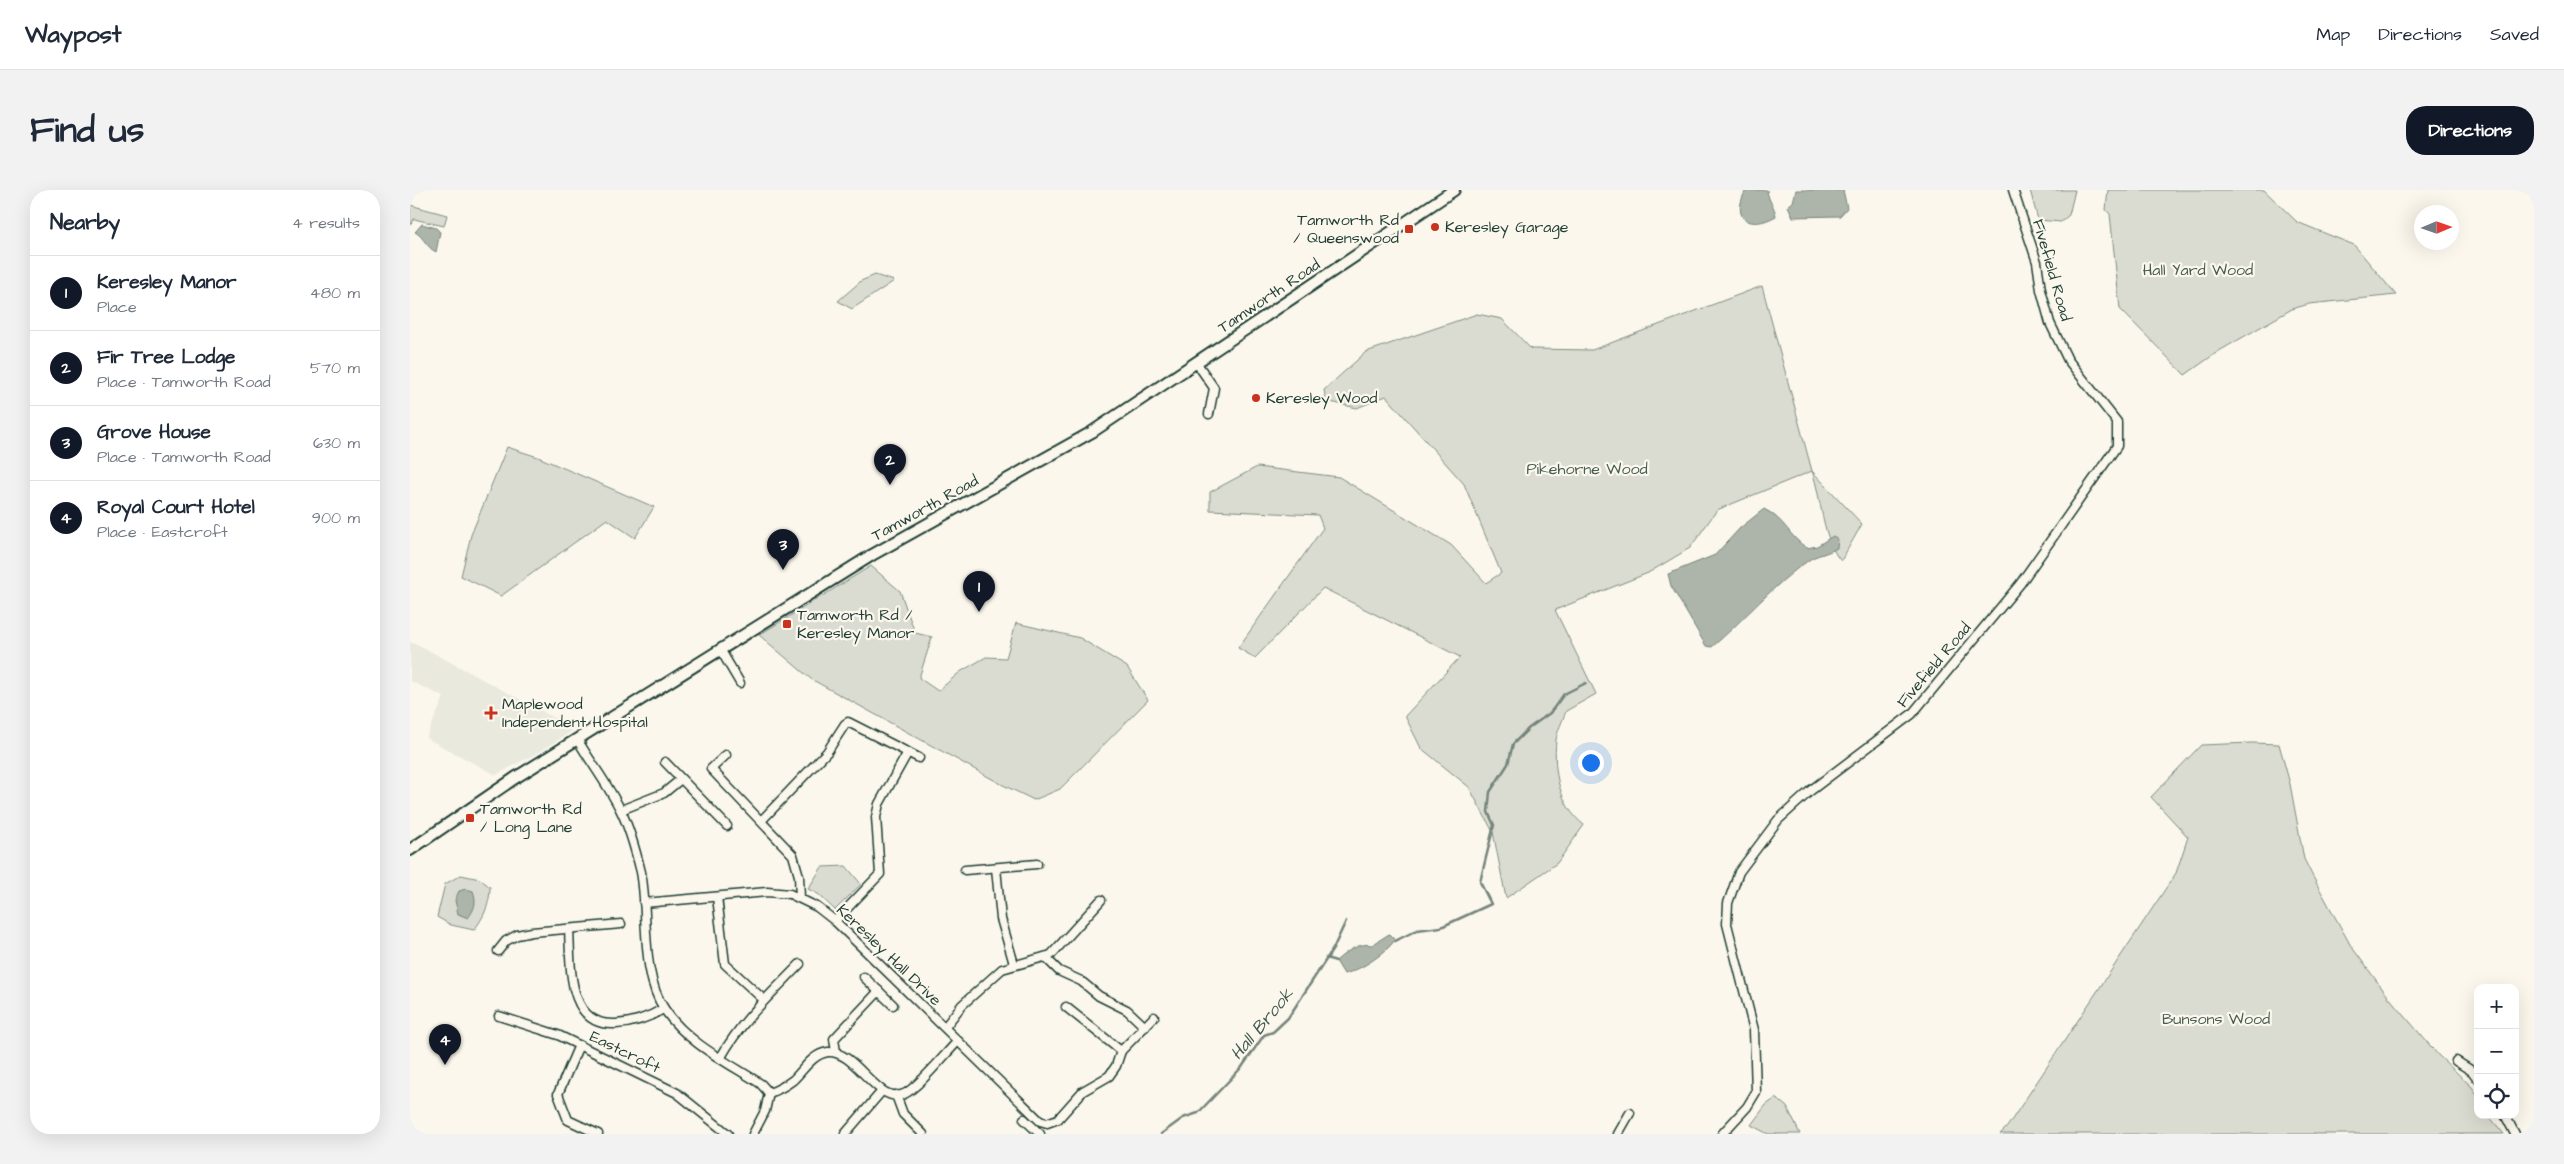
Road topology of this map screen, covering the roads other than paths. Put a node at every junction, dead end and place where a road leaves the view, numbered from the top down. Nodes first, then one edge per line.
1 (1454, 190) edge
2 (2013, 190) edge
3 (1196, 362) junction
4 (1209, 414) dead end
5 (720, 649) junction
6 (740, 683) dead end
7 (577, 739) junction
8 (908, 752) junction
9 (726, 755) dead end
10 (919, 758) dead end
11 (665, 762) dead end
12 (681, 779) junction
13 (621, 810) junction
14 (762, 820) junction
15 (727, 826) dead end
16 (410, 850) edge
17 (1037, 864) dead end
18 (996, 868) junction
19 (965, 870) dead end
20 (717, 897) junction
21 (800, 898) junction
22 (1101, 900) dead end
23 (644, 903) junction
24 (835, 921) junction
25 (621, 924) dead end
26 (569, 930) junction
27 (498, 951) dead end
28 (1045, 957) junction
29 (800, 964) dead end
30 (1014, 964) junction
31 (864, 977) dead end
32 (879, 991) junction
33 (764, 1000) junction
34 (893, 1005) dead end
35 (1066, 1006) dead end
36 (663, 1009) junction
37 (499, 1016) dead end
38 (1154, 1017) dead end
39 (945, 1027) junction
40 (1145, 1027) junction
41 (958, 1040) junction
42 (579, 1045) junction
43 (1121, 1051) junction
44 (836, 1052) junction
45 (721, 1057) junction
46 (2456, 1061) dead end
47 (2474, 1074) edge
48 (882, 1091) junction
49 (769, 1093) junction
50 (896, 1095) junction
51 (1630, 1113) dead end
52 (1024, 1119) dead end
53 (2507, 1119) edge
54 (583, 1131) edge
55 (598, 1134) edge
56 (728, 1134) edge
57 (753, 1134) edge
58 (844, 1134) edge
59 (924, 1134) edge
60 (1040, 1134) edge
61 (1618, 1134) edge
62 (1722, 1134) edge
63 (2515, 1134) edge

1 - 3 main road, Tamworth Road
2 - 62 street, Fivefield Road
3 - 4 street
3 - 5 main road, Tamworth Road
5 - 6 street
5 - 7 main road, Tamworth Road
7 - 13 street
7 - 16 main road, Tamworth Road
8 - 10 street
8 - 14 street
8 - 24 street
9 - 14 street
11 - 12 street
12 - 13 street
12 - 15 street
13 - 23 street
14 - 21 street
17 - 18 street
18 - 19 street
18 - 30 street
20 - 21 street, Keresley Hall Drive
20 - 23 street, Keresley Hall Drive
20 - 33 street
21 - 24 street, Keresley Hall Drive
22 - 28 street
23 - 36 street
24 - 39 street, Keresley Hall Drive
25 - 26 street
26 - 27 street
26 - 36 street
28 - 30 street
28 - 40 street
29 - 33 street
30 - 39 street
31 - 32 street
32 - 34 street
32 - 44 street
33 - 45 street
35 - 43 street
36 - 45 street
37 - 42 street, Eastcroft
38 - 40 street
39 - 41 street, Keresley Hall Drive
40 - 43 street
41 - 43 street, Keresley Hall Drive
41 - 50 street
42 - 54 street
42 - 56 street, Eastcroft
44 - 48 street
44 - 49 street
45 - 49 street
46 - 47 street
48 - 50 street
48 - 58 street
49 - 57 street
50 - 59 street
51 - 61 street
52 - 60 street
53 - 63 street
54 - 55 street

